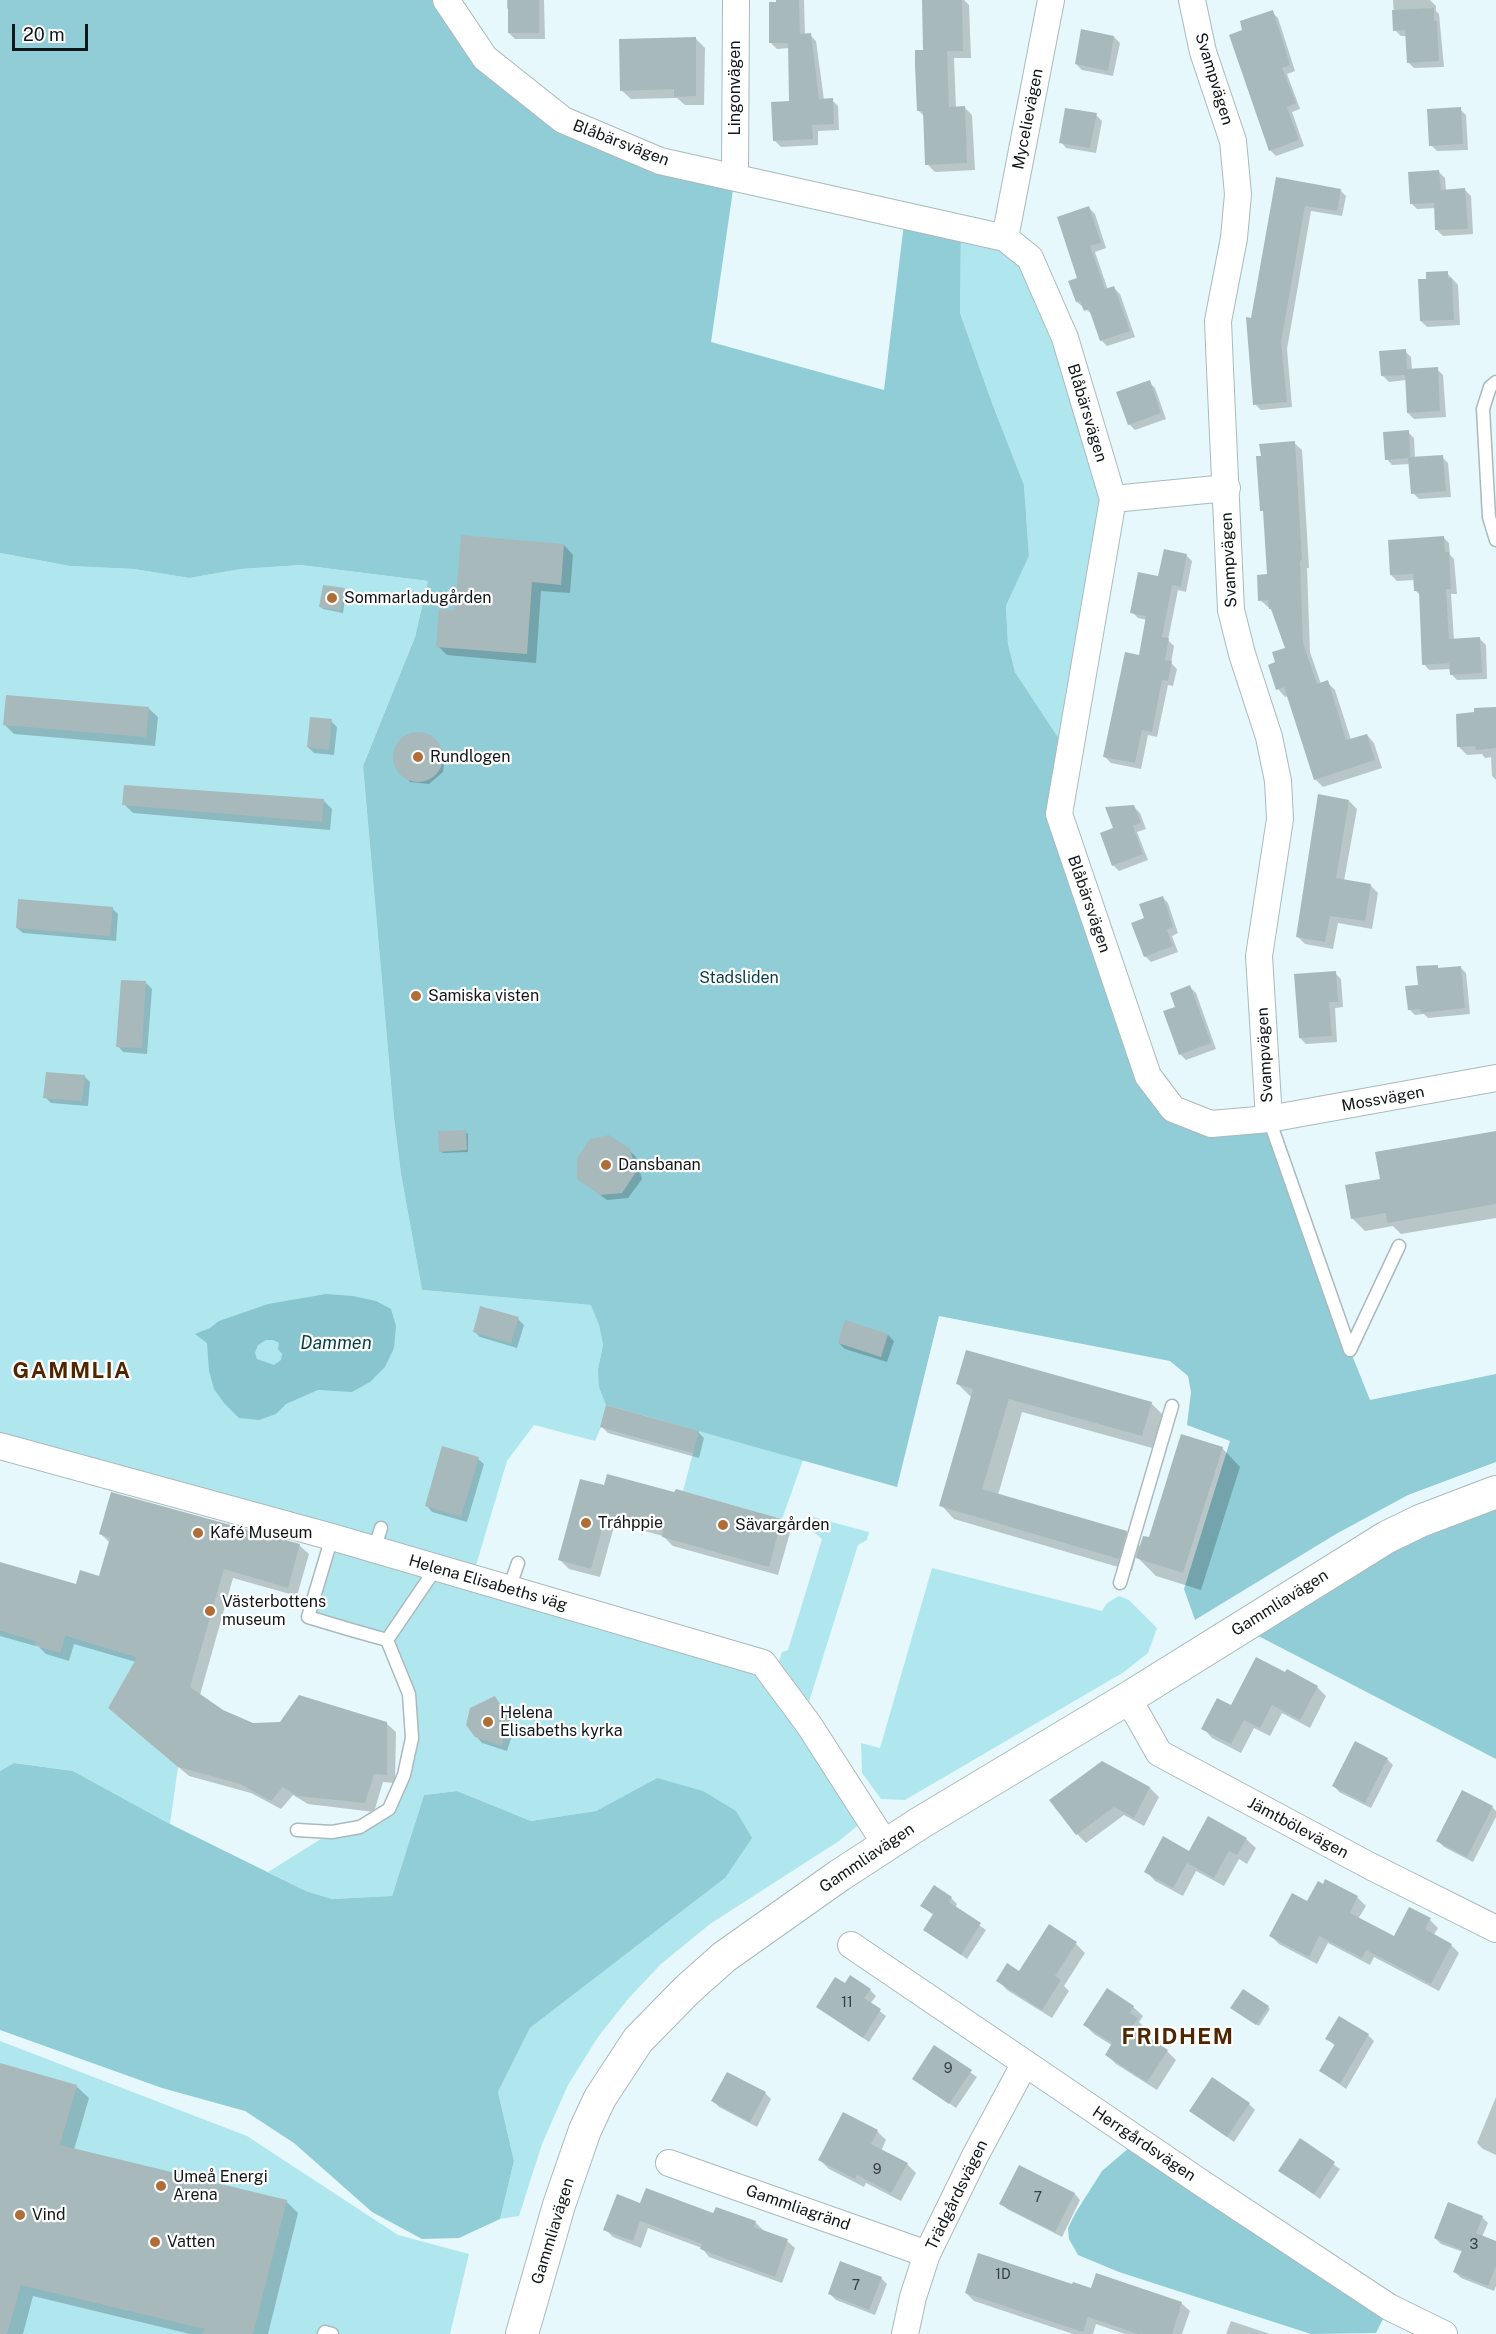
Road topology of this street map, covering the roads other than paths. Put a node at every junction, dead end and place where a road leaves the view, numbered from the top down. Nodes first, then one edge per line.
1 (446, 0) edge
2 (736, 0) edge
3 (1051, 0) edge
4 (1192, 0) edge
5 (735, 177) junction
6 (1005, 238) junction
7 (1496, 382) edge
8 (1227, 488) junction
9 (1113, 499) junction
10 (1496, 540) edge
11 (1496, 1078) edge
12 (1269, 1119) junction
13 (1399, 1246) dead end
14 (1172, 1406) dead end
15 (0, 1446) edge
16 (1496, 1492) edge
17 (332, 1537) junction
18 (518, 1563) dead end
19 (436, 1568) junction
20 (1120, 1583) dead end
21 (509, 1589) junction
22 (387, 1640) junction
23 (1125, 1700) junction
24 (297, 1830) dead end
25 (886, 1845) junction
26 (1496, 1929) edge
27 (851, 1945) dead end
28 (1026, 2063) junction
29 (669, 2163) dead end
30 (927, 2254) junction
31 (324, 2334) edge
32 (332, 2334) edge
33 (522, 2334) edge
34 (904, 2334) edge
35 (1444, 2334) edge

1 - 5 street, Blåbärsvägen
2 - 5 street, Lingonvägen
3 - 6 street, Mycelievägen
4 - 8 street, Svampvägen
5 - 6 street, Blåbärsvägen
6 - 9 street, Blåbärsvägen
7 - 10 lane
8 - 9 street
8 - 12 street, Svampvägen
9 - 12 street, Blåbärsvägen
11 - 12 street, Mossvägen
12 - 13 lane
14 - 20 lane
15 - 17 street, Helena Elisabeths väg
16 - 23 street, Gammliavägen
17 - 19 street, Helena Elisabeths väg
17 - 22 lane
18 - 21 lane
19 - 21 street, Helena Elisabeths väg
19 - 22 lane
21 - 25 street, Helena Elisabeths väg
22 - 24 lane
23 - 25 street, Gammliavägen
23 - 26 street, Jämtbölevägen
25 - 33 street, Gammliavägen
27 - 28 street, Herrgårdsvägen
28 - 30 street, Trädgårdsvägen
28 - 35 street, Herrgårdsvägen
29 - 30 street, Gammliagränd
30 - 34 street, Trädgårdsvägen
31 - 32 lane

